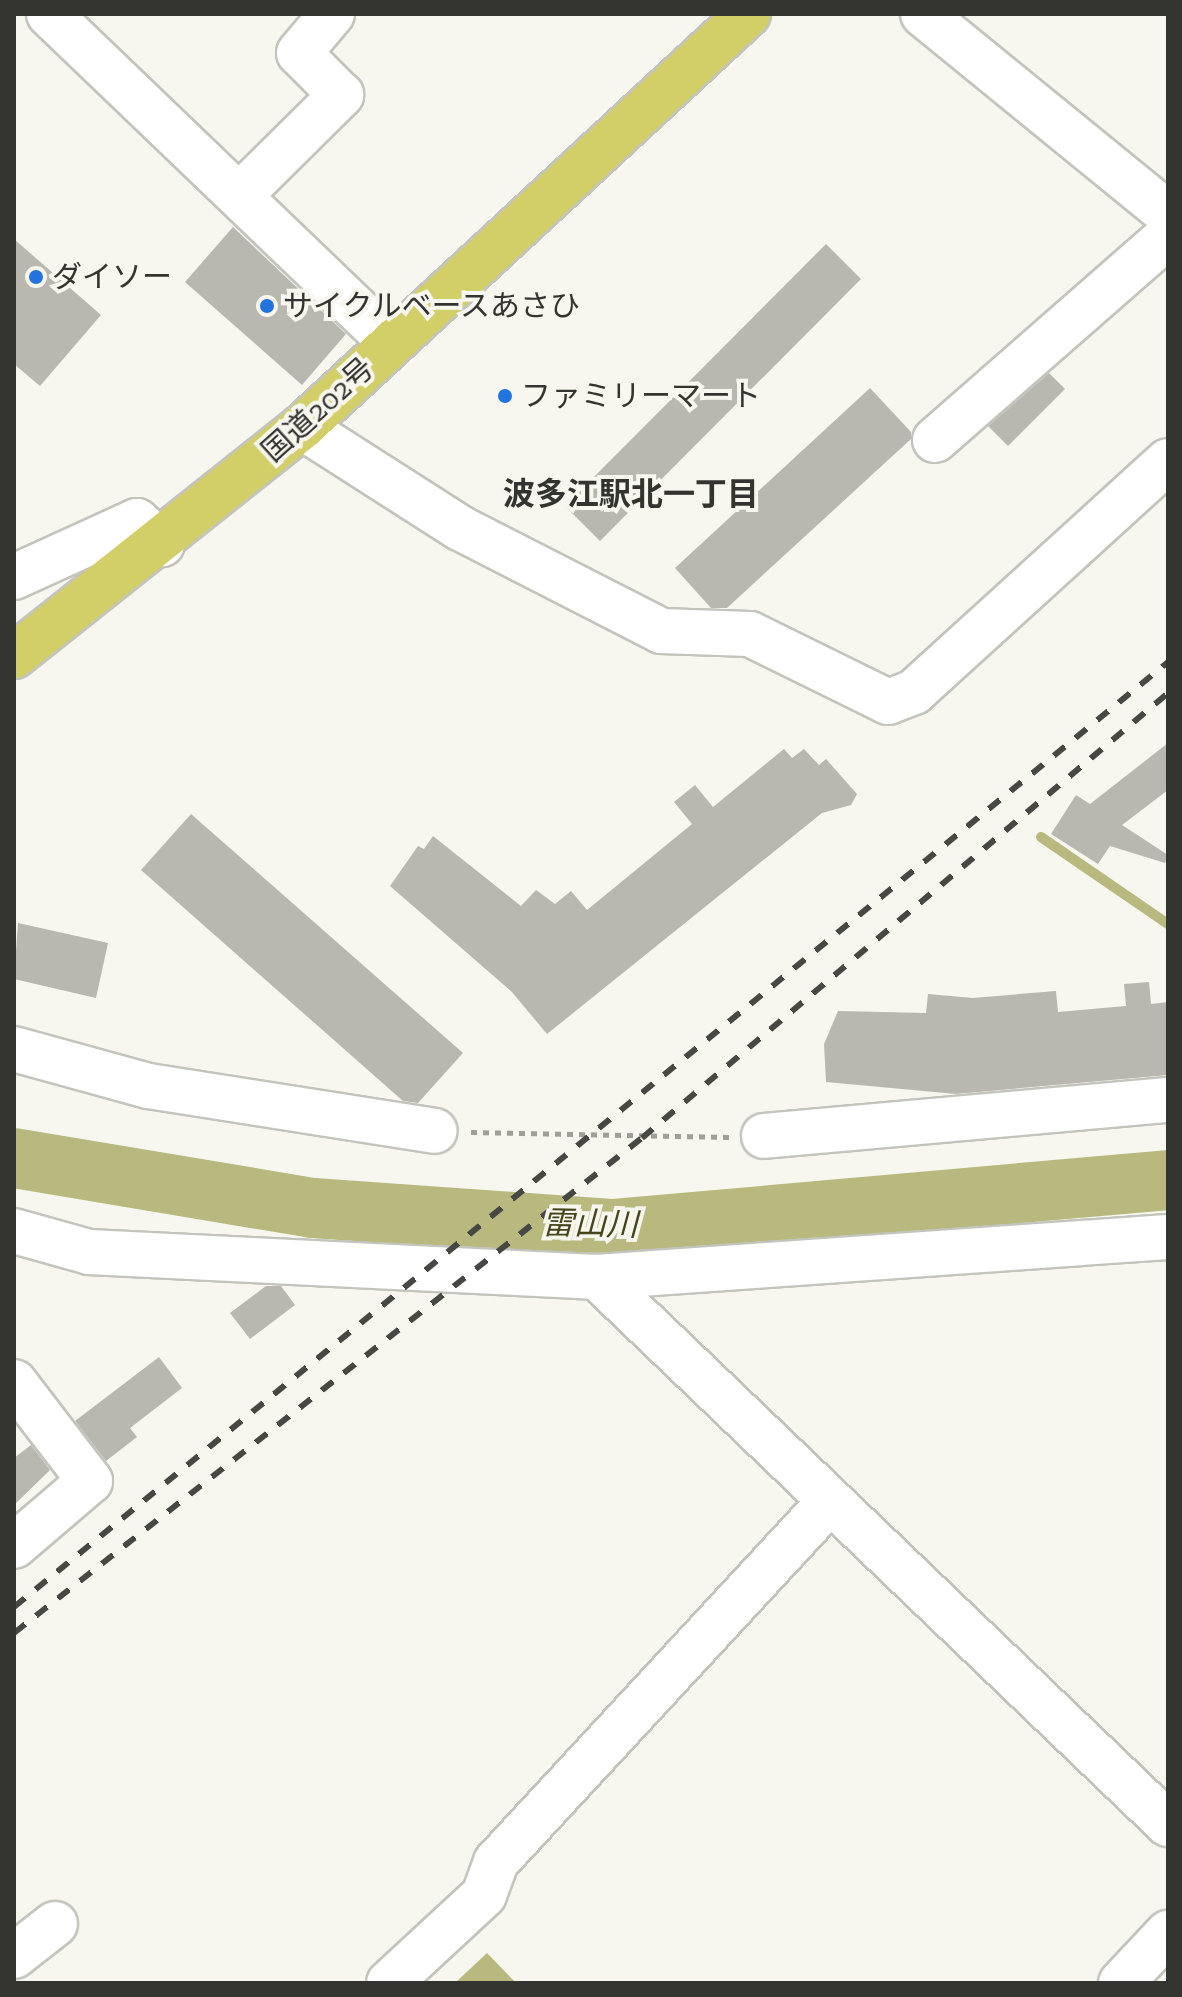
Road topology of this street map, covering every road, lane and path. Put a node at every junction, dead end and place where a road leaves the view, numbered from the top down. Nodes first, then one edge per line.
1 (332, 14) edge
2 (748, 14) edge
3 (923, 14) edge
4 (64, 19) edge
5 (239, 196) junction
6 (1168, 214) edge
7 (1168, 236) edge
8 (392, 343) junction
9 (302, 427) junction
10 (935, 440) dead end
11 (1168, 461) edge
12 (162, 544) junction
13 (14, 577) edge
14 (14, 656) edge
15 (14, 1049) edge
16 (1168, 1100) edge
17 (434, 1131) joint
18 (764, 1136) joint
19 (14, 1231) edge
20 (1168, 1237) edge
21 (597, 1277) junction
22 (14, 1382) edge
23 (830, 1501) junction
24 (14, 1546) edge
25 (1168, 1824) edge
26 (55, 1924) dead end
27 (1168, 1933) edge
28 (14, 1956) edge
29 (389, 1983) edge
30 (1121, 1983) edge

1 - 5 street
2 - 8 highway, 国道202号
3 - 6 street
4 - 5 street
5 - 8 street
7 - 10 street
8 - 9 highway, 国道202号
9 - 11 street
9 - 12 highway, 国道202号
12 - 13 street
12 - 14 highway, 国道202号
15 - 17 street
16 - 18 street
17 - 18 path
19 - 21 street
20 - 21 street
21 - 23 street
22 - 24 street
23 - 25 street
23 - 29 street
26 - 28 street
27 - 30 street

